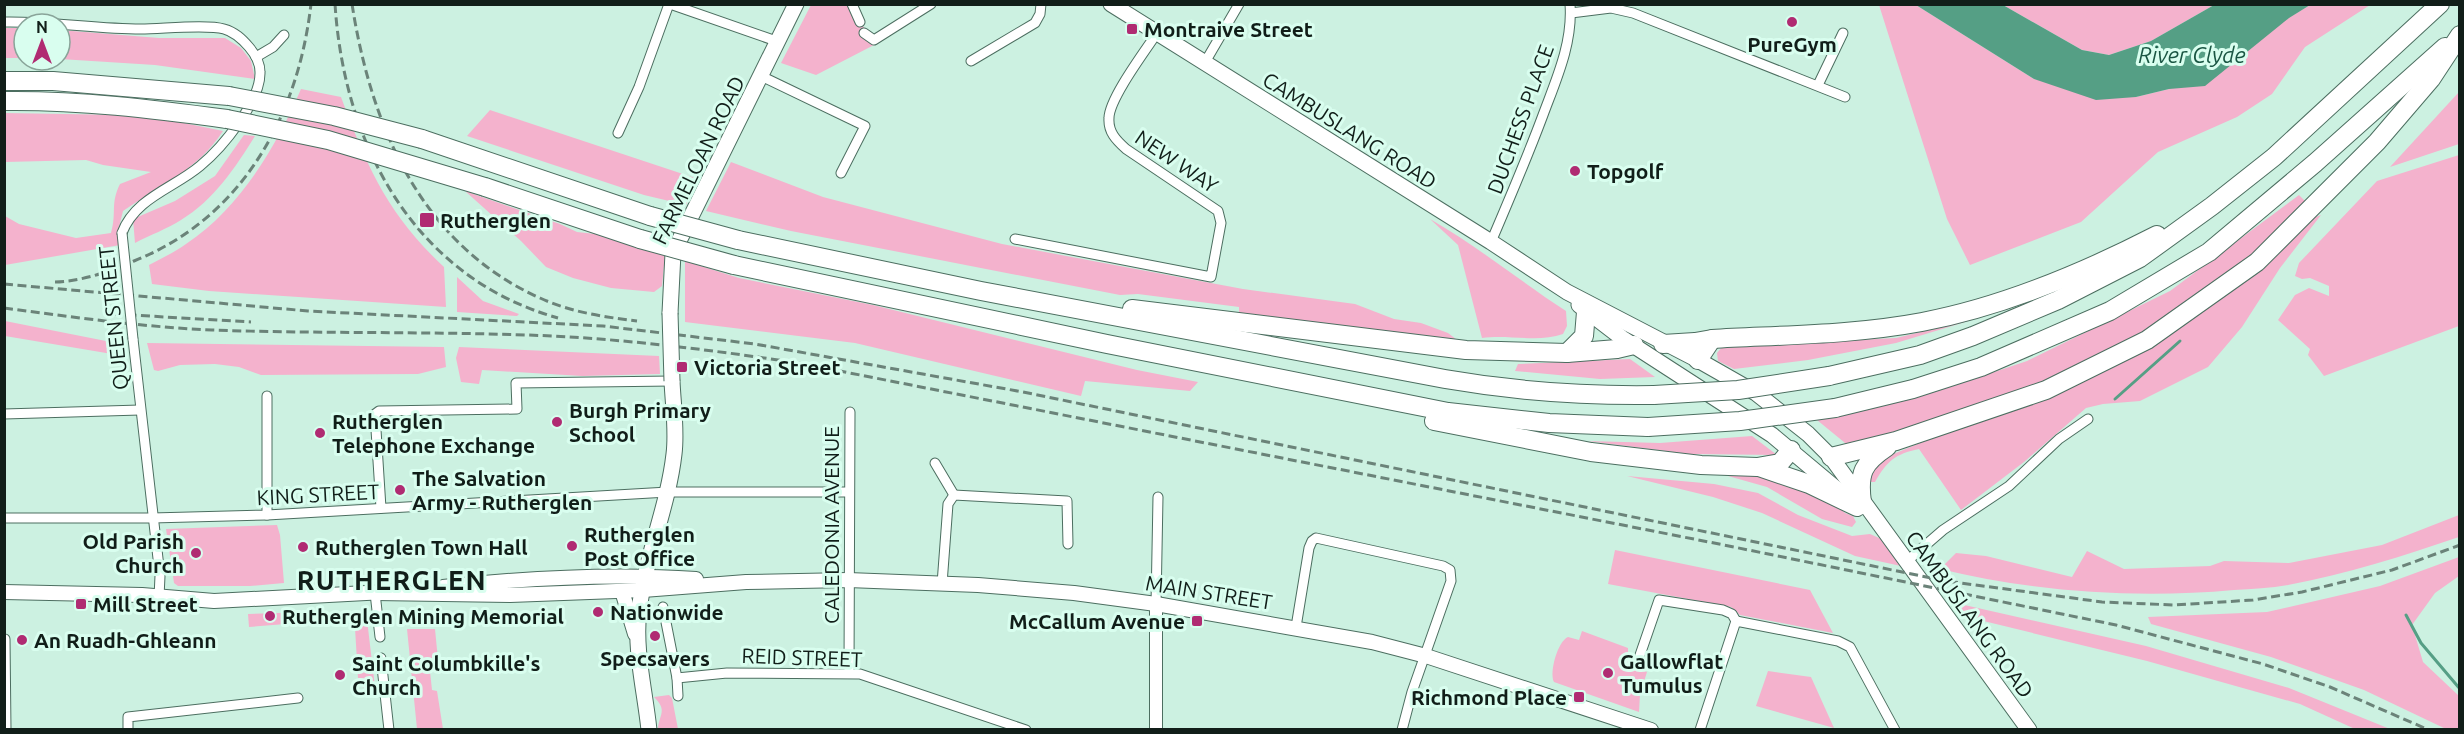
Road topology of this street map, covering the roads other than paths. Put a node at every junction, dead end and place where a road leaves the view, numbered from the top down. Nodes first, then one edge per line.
1 (669, 4) edge
2 (796, 4) edge
3 (852, 4) edge
4 (931, 4) edge
5 (1041, 4) edge
6 (1239, 4) edge
7 (2440, 4) edge
8 (1117, 6) edge
9 (1570, 9) edge
10 (4, 22) edge
11 (860, 22) dead end
12 (864, 33) dead end
13 (1156, 33) junction
14 (1843, 33) dead end
15 (2460, 34) edge
16 (284, 35) dead end
17 (779, 42) junction
18 (256, 57) junction
19 (970, 61) dead end
20 (1204, 64) junction
21 (761, 76) junction
22 (4, 81) edge
23 (1818, 85) junction
24 (1845, 97) dead end
25 (4, 101) edge
26 (618, 133) dead end
27 (841, 173) dead end
28 (2212, 206) junction
29 (1015, 239) dead end
30 (1491, 242) junction
31 (981, 291) junction
32 (1567, 292) junction
33 (915, 303) junction
34 (1586, 312) junction
35 (1712, 339) junction
36 (1663, 344) junction
37 (1634, 345) junction
38 (1567, 353) junction
39 (1698, 360) junction
40 (672, 381) junction
41 (1708, 394) junction
42 (267, 396) dead end
43 (140, 410) junction
44 (1780, 411) junction
45 (850, 412) dead end
46 (4, 414) edge
47 (2088, 419) dead end
48 (1896, 441) junction
49 (1795, 453) junction
50 (1831, 457) junction
51 (935, 463) dead end
52 (1757, 467) junction
53 (668, 492) junction
54 (849, 492) junction
55 (954, 495) junction
56 (1158, 497) dead end
57 (1860, 504) junction
58 (381, 508) junction
59 (267, 515) junction
60 (4, 518) edge
61 (152, 518) junction
62 (1068, 544) dead end
63 (1906, 562) junction
64 (848, 580) junction
65 (645, 583) junction
66 (942, 584) junction
67 (622, 591) junction
68 (4, 592) edge
69 (375, 593) junction
70 (159, 597) junction
71 (1156, 604) junction
72 (663, 607) dead end
73 (1736, 621) junction
74 (1296, 627) junction
75 (380, 637) dead end
76 (5, 639) edge
77 (640, 651) junction
78 (1640, 655) dead end
79 (1426, 656) junction
80 (381, 658) dead end
81 (849, 674) junction
82 (677, 678) junction
83 (678, 696) dead end
84 (298, 698) dead end
85 (1002, 726) edge
86 (6, 729) edge
87 (128, 729) edge
88 (389, 729) edge
89 (649, 729) edge
90 (1026, 729) edge
91 (1156, 729) edge
92 (1402, 729) edge
93 (1651, 729) edge
94 (1700, 729) edge
95 (1894, 729) edge
96 (2029, 729) edge

1 - 17 street
1 - 26 street
2 - 17 main road, FARMELOAN ROAD
3 - 11 street
4 - 12 street
5 - 19 street
6 - 20 street
7 - 28 highway
8 - 13 main road, CAMBUSLANG ROAD
9 - 23 street
9 - 30 street, DUCHESS PLACE
10 - 18 street
13 - 20 main road, CAMBUSLANG ROAD
13 - 29 street, NEW WAY
14 - 23 street
15 - 33 highway, bridge
15 - 48 highway
16 - 18 street
17 - 21 main road, FARMELOAN ROAD
18 - 43 street, QUEEN STREET, bridge
20 - 30 main road, CAMBUSLANG ROAD
21 - 27 street
21 - 40 main road, FARMELOAN ROAD, bridge
22 - 31 highway, bridge
23 - 24 street
25 - 33 highway, bridge
28 - 31 highway, bridge
28 - 35 highway
30 - 32 main road, CAMBUSLANG ROAD
31 - 38 highway
32 - 34 main road, CAMBUSLANG ROAD
32 - 36 main road, CAMBUSLANG ROAD
33 - 52 highway
34 - 37 main road, CAMBUSLANG ROAD
34 - 38 highway
35 - 36 highway
35 - 39 highway
36 - 37 main road
36 - 39 main road, CAMBUSLANG ROAD
37 - 38 highway
37 - 41 main road, CAMBUSLANG ROAD
39 - 41 main road
39 - 44 main road, CAMBUSLANG ROAD
40 - 53 main road, FARMELOAN ROAD
40 - 58 street
41 - 49 main road, CAMBUSLANG ROAD
42 - 59 street
43 - 46 street
43 - 61 street, QUEEN STREET
44 - 49 main road
44 - 50 main road, CAMBUSLANG ROAD
45 - 54 street, CALEDONIA AVENUE
47 - 63 street
48 - 50 highway
48 - 57 highway
49 - 50 main road
49 - 52 highway
49 - 57 main road, CAMBUSLANG ROAD
50 - 57 main road, CAMBUSLANG ROAD
51 - 55 street
52 - 57 highway
53 - 54 street, KING STREET
53 - 58 street, KING STREET
53 - 65 main road, FARMELOAN ROAD
54 - 64 street, CALEDONIA AVENUE
55 - 62 street
55 - 66 street
56 - 71 street
57 - 63 main road, CAMBUSLANG ROAD
58 - 59 street, KING STREET
59 - 61 street, KING STREET
60 - 61 street, KING STREET
61 - 70 street, QUEEN STREET
63 - 96 main road, CAMBUSLANG ROAD
64 - 65 main road, MAIN STREET
64 - 66 main road, MAIN STREET
64 - 81 street, CALEDONIA AVENUE
65 - 67 main road, MAIN STREET
65 - 69 main road, MAIN STREET
65 - 77 main road, FARMELOAN ROAD
66 - 71 main road, MAIN STREET
67 - 69 main road, MAIN STREET
67 - 77 main road
68 - 70 main road, MAIN STREET
69 - 70 main road, MAIN STREET
69 - 75 street
71 - 74 main road, MAIN STREET
71 - 91 street
72 - 82 street
73 - 78 street
73 - 94 street
73 - 95 street
74 - 79 main road, MAIN STREET
74 - 79 street
76 - 86 street
77 - 89 main road, FARMELOAN ROAD
79 - 92 street
79 - 93 main road, MAIN STREET
80 - 88 street
81 - 82 street, REID STREET
81 - 85 street, REID STREET
82 - 83 street
84 - 87 street
85 - 90 street, REID STREET

